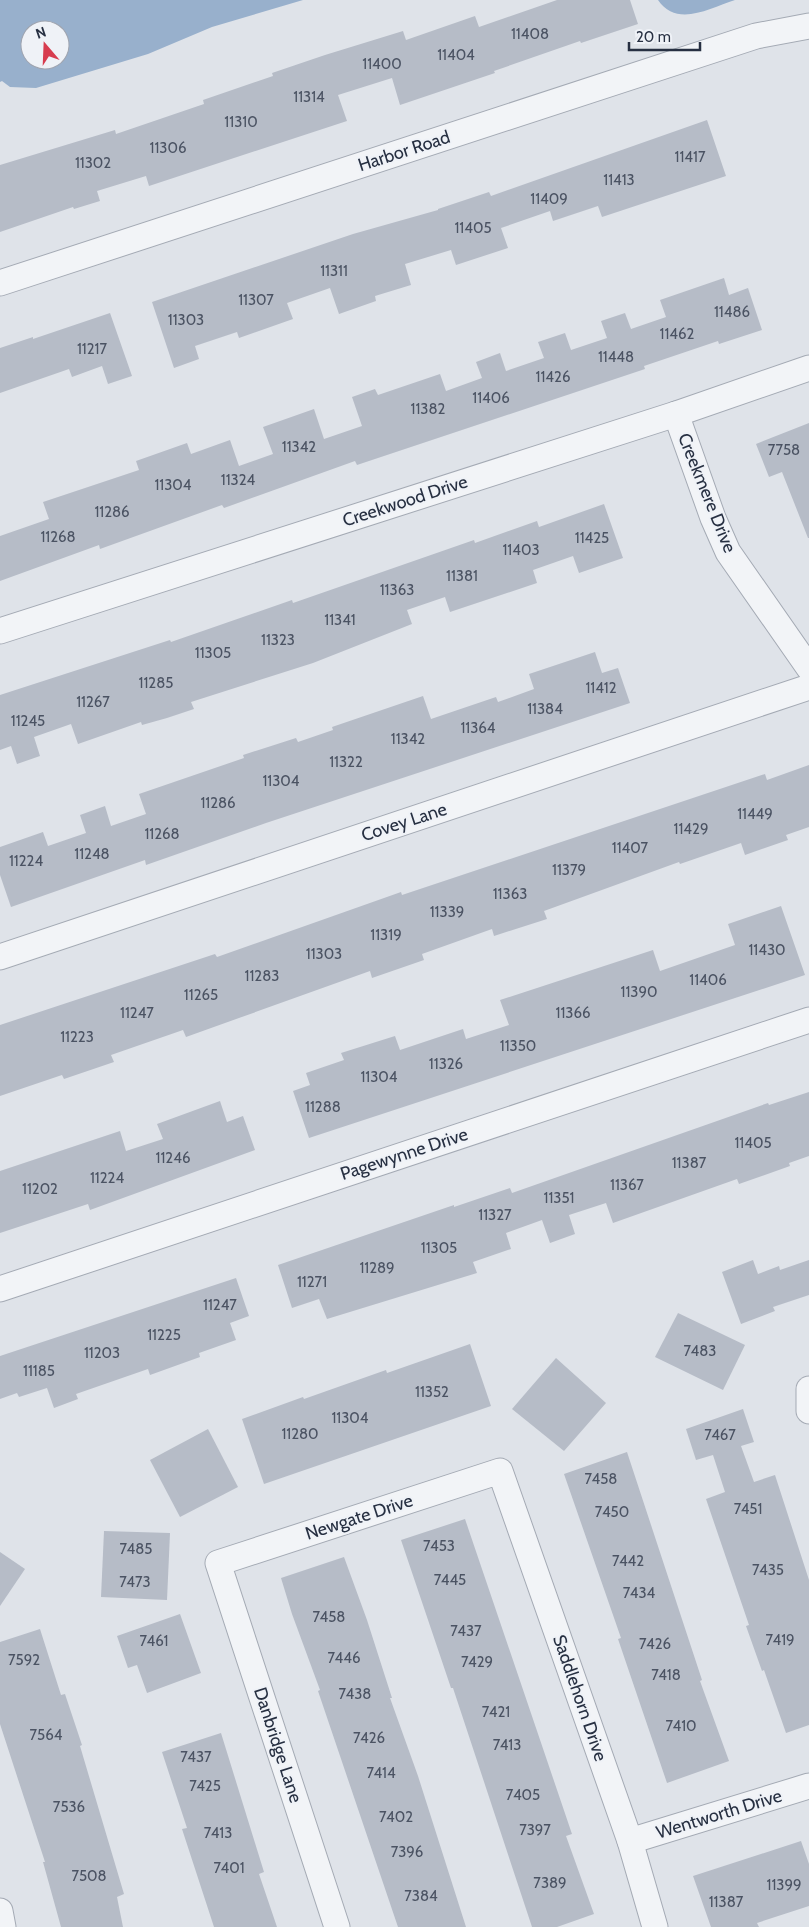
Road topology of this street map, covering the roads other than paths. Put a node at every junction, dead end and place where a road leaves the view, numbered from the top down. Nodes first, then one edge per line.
1 (809, 26) edge
2 (0, 283) edge
3 (809, 368) edge
4 (676, 414) junction
5 (0, 631) edge
6 (809, 668) edge
7 (809, 687) edge
8 (0, 957) edge
9 (809, 1020) edge
10 (0, 1289) edge
11 (809, 1388) edge
12 (809, 1411) edge
13 (500, 1471) joint
14 (218, 1563) joint
15 (809, 1786) edge
16 (630, 1841) junction
17 (0, 1911) edge
18 (3, 1927) edge
19 (337, 1927) edge
20 (655, 1927) edge

1 - 2 street, Harbor Road
3 - 4 street, Creekwood Drive
4 - 5 street, Creekwood Drive
4 - 6 street, Creekmere Drive
7 - 8 street, Covey Lane
9 - 10 street, Pagewynne Drive
11 - 12 street
13 - 14 street, Newgate Drive
13 - 16 street, Saddlehorn Drive
14 - 19 street, Danbridge Lane
15 - 16 street, Wentworth Drive
16 - 20 street, Saddlehorn Drive
17 - 18 street

